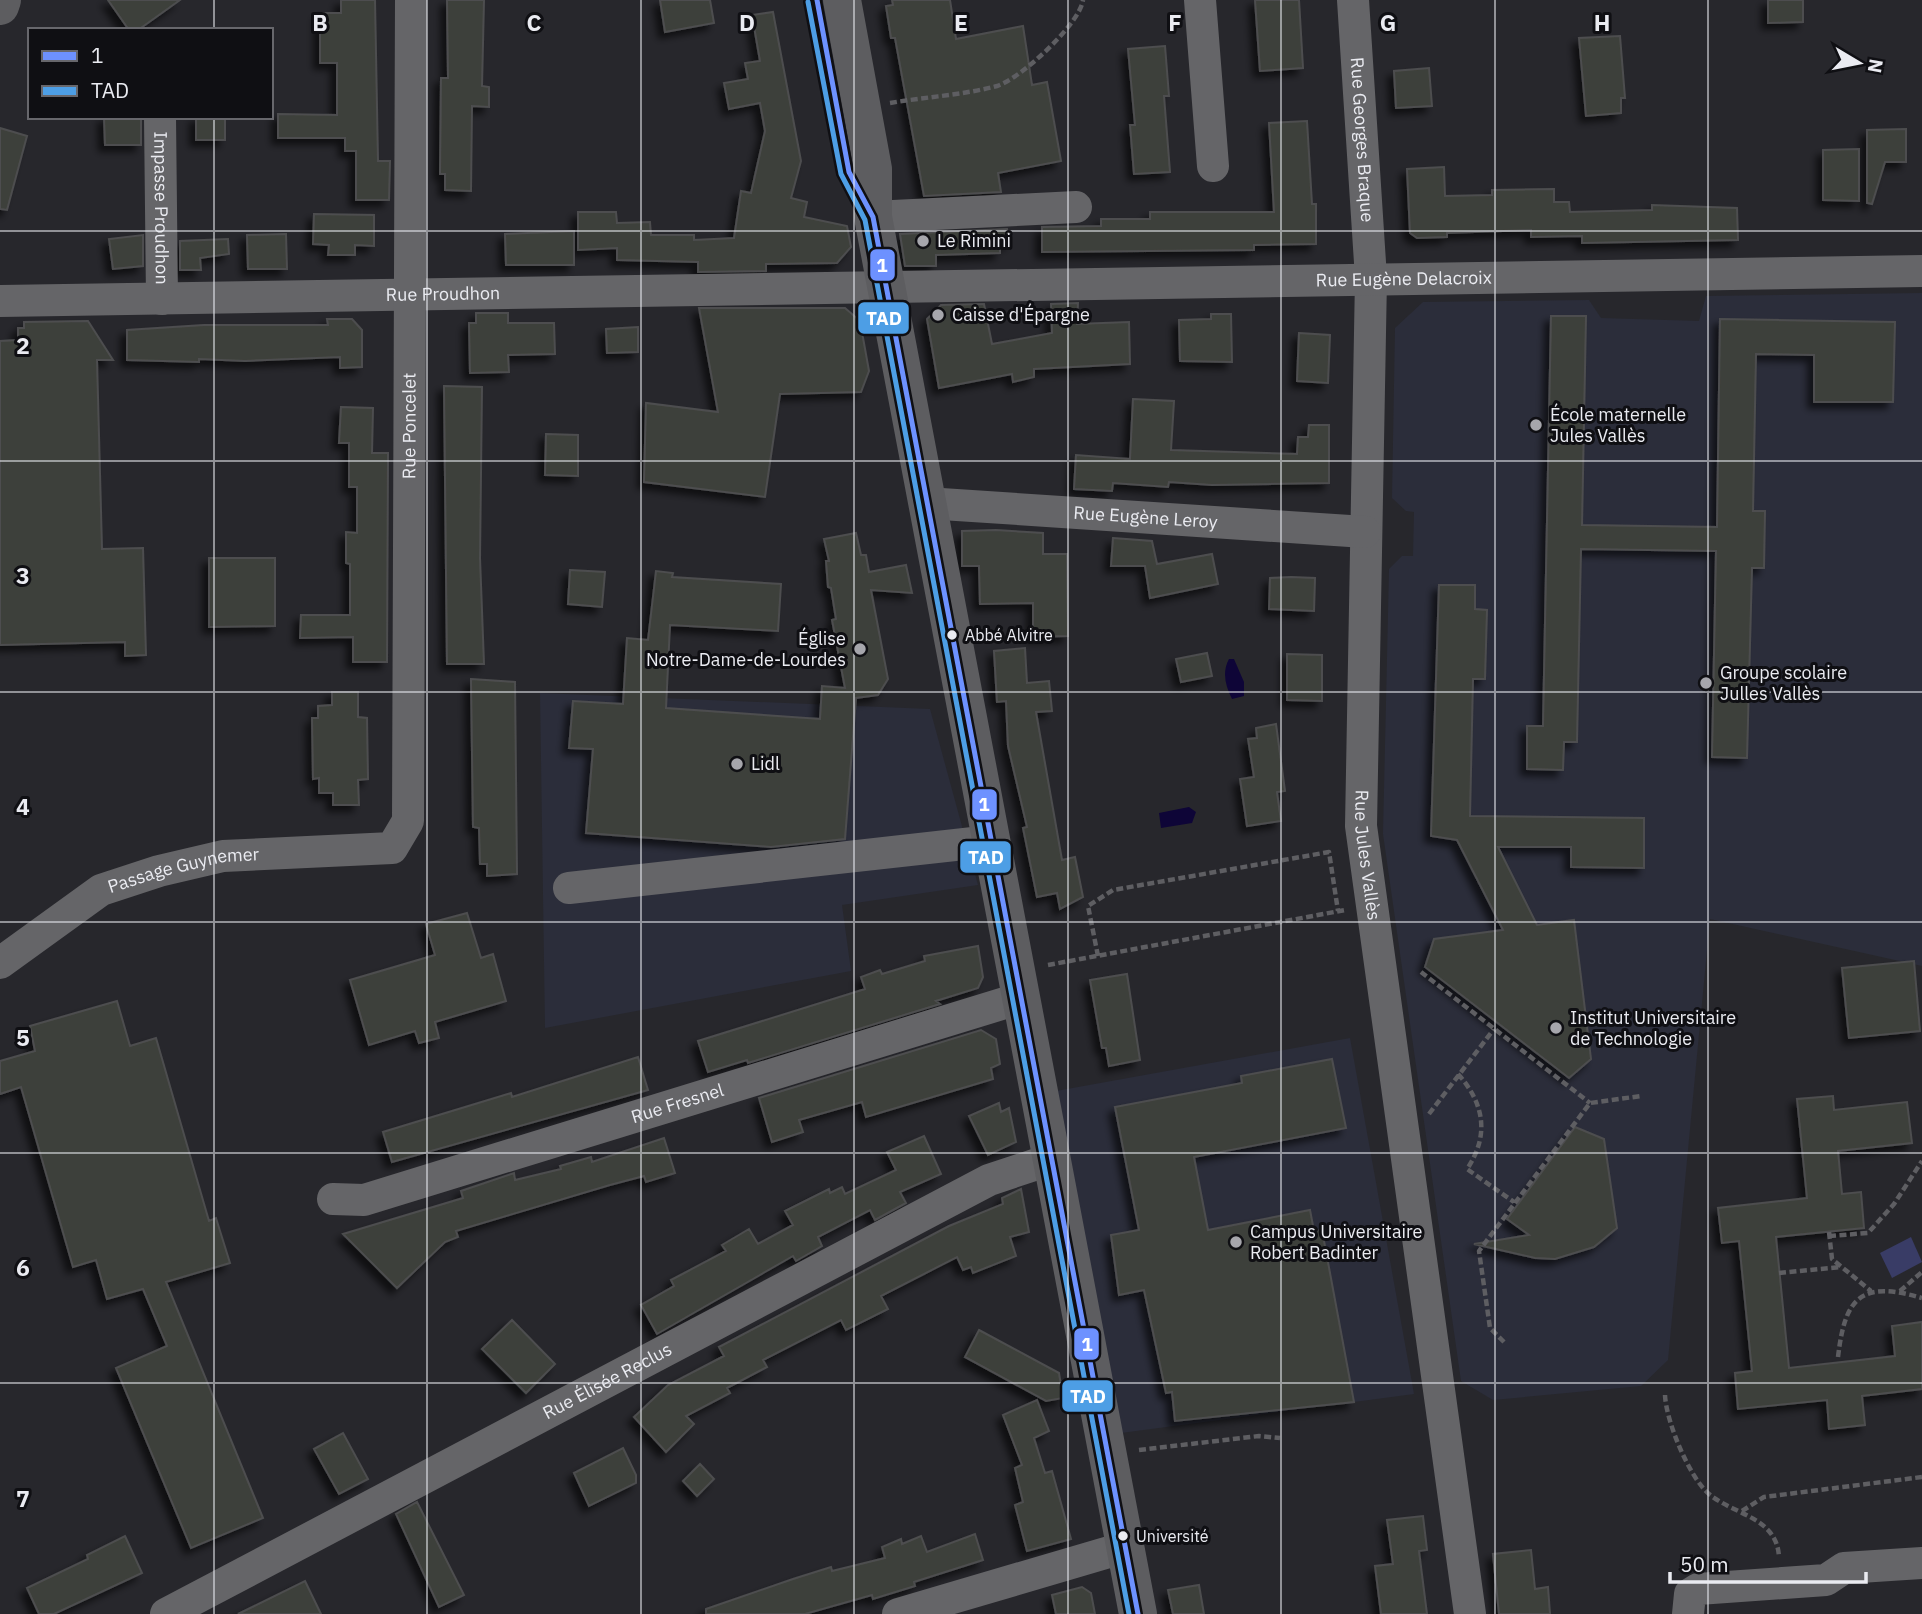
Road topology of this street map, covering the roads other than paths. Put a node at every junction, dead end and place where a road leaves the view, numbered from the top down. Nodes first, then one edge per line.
1 (2, 0) edge
2 (411, 0) edge
3 (817, 0) edge
4 (842, 0) edge
5 (1200, 0) edge
6 (1353, 0) edge
7 (0, 6) edge
8 (160, 119) edge
9 (1213, 166) dead end
10 (1076, 207) dead end
11 (873, 217) junction
12 (1922, 271) edge
13 (1371, 278) junction
14 (886, 288) junction
15 (409, 296) junction
16 (162, 299) junction
17 (0, 302) edge
18 (926, 503) junction
19 (1365, 532) junction
20 (991, 841) junction
21 (392, 848) joint
22 (569, 888) dead end
23 (0, 963) edge
24 (1018, 984) junction
25 (1052, 1159) junction
26 (333, 1199) dead end
27 (1126, 1547) junction
28 (1922, 1563) edge
29 (166, 1614) edge
30 (898, 1614) edge
31 (1138, 1614) edge
32 (1470, 1614) edge
33 (1688, 1614) edge

1 - 7 main road
2 - 15 street, Rue Poncelet
3 - 11 main road
4 - 11 main road
5 - 9 street
6 - 13 street, Rue Georges Braque
8 - 16 street, Impasse Proudhon
10 - 11 street
11 - 14 main road
12 - 13 street, Rue Eugène Delacroix
13 - 14 street, Rue Eugène Delacroix
13 - 19 street, Rue Jules Vallès
14 - 15 street, Rue Proudhon
14 - 18 main road
15 - 16 street, Rue Proudhon
15 - 21 street, Rue Poncelet
16 - 17 street, Rue Proudhon
18 - 19 street, Rue Eugène Leroy
18 - 20 main road
19 - 32 street, Rue Jules Vallès
20 - 22 street
20 - 24 main road
21 - 23 street, Passage Guynemer
24 - 25 main road
24 - 26 street, Rue Fresnel
25 - 27 main road
25 - 29 street, Rue Élisée Reclus
27 - 30 street
27 - 31 main road
28 - 33 street

